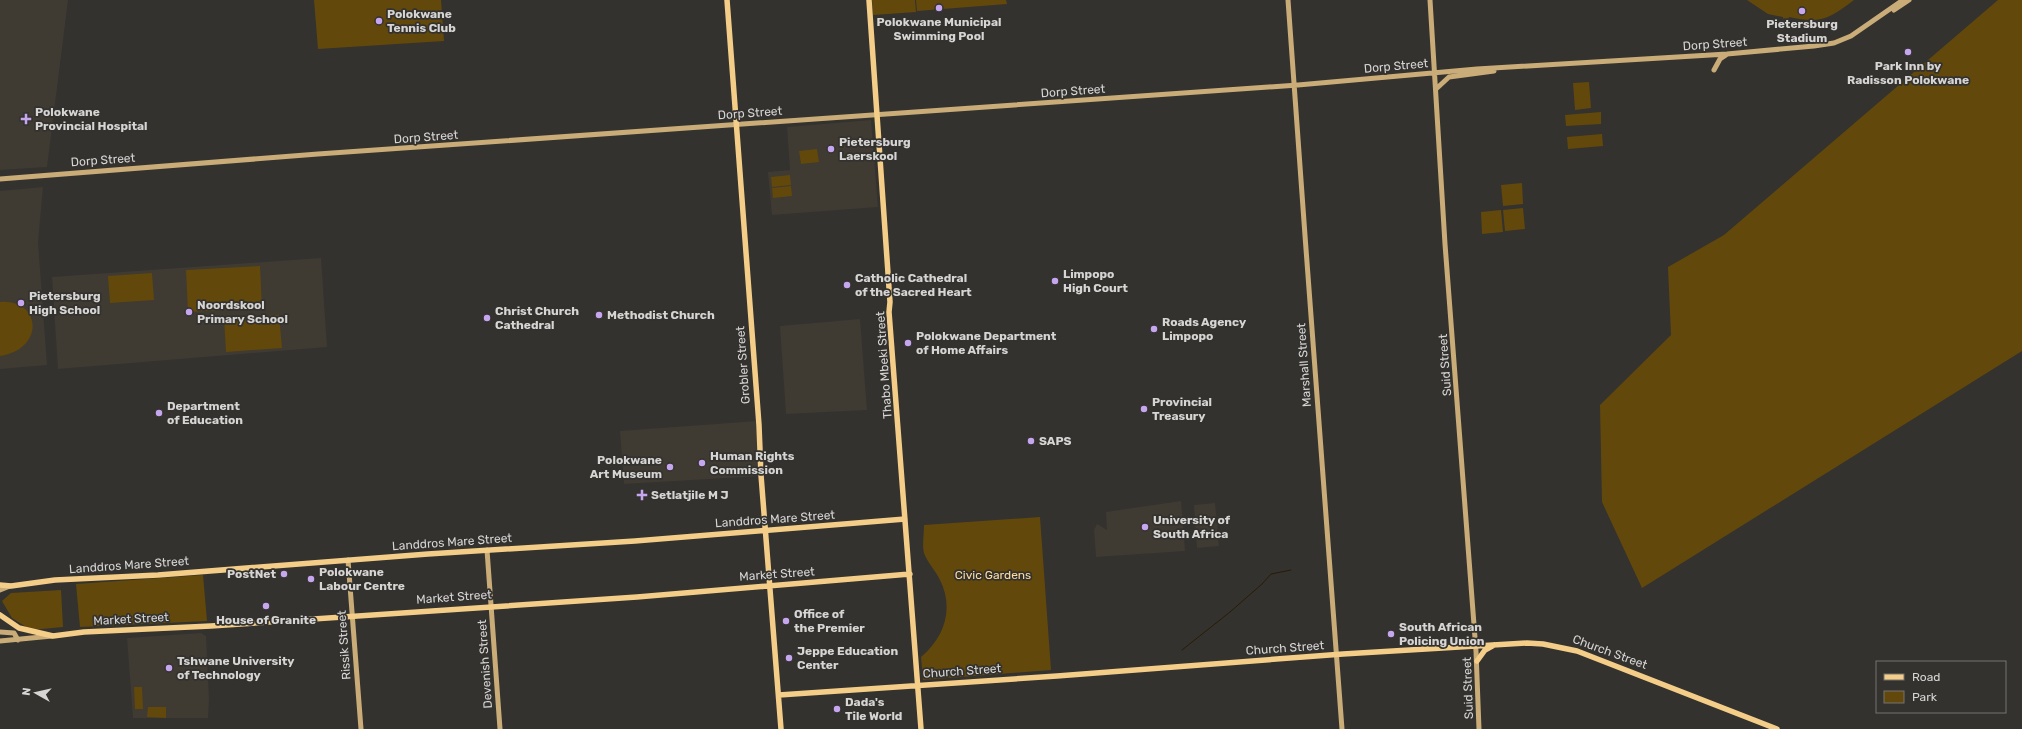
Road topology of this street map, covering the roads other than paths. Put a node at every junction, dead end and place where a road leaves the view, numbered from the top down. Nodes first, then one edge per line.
1 (727, 0) edge
2 (869, 0) edge
3 (1288, 0) edge
4 (1430, 0) edge
5 (1902, 0) edge
6 (1909, 0) edge
7 (1857, 32) junction
8 (1727, 54) junction
9 (1501, 68) junction
10 (1714, 70) dead end
11 (1435, 72) junction
12 (1294, 85) junction
13 (1436, 89) junction
14 (877, 114) junction
15 (736, 124) junction
16 (0, 179) edge
17 (905, 519) junction
18 (767, 530) junction
19 (487, 550) junction
20 (348, 560) junction
21 (910, 574) junction
22 (0, 585) edge
23 (11, 586) junction
24 (771, 586) junction
25 (0, 590) edge
26 (491, 606) junction
27 (0, 615) edge
28 (352, 615) junction
29 (0, 632) edge
30 (53, 636) junction
31 (18, 640) junction
32 (0, 641) edge
33 (1496, 644) junction
34 (1476, 645) junction
35 (1336, 655) junction
36 (1477, 661) junction
37 (917, 686) junction
38 (779, 695) junction
39 (361, 729) edge
40 (500, 729) edge
41 (781, 729) edge
42 (921, 729) edge
43 (1342, 729) edge
44 (1479, 729) edge
45 (1777, 729) edge

1 - 15 main road, Grobler Street
2 - 14 main road, Thabo Mbeki Street
3 - 12 street, Marshall Street
4 - 11 street, Suid Street
5 - 7 street, Dorp Street
6 - 7 street, Dorp Street
7 - 8 street, Dorp Street
8 - 9 street, Dorp Street
8 - 10 street
9 - 11 street, Dorp Street
9 - 13 street, Dorp Street
11 - 12 street, Dorp Street
11 - 13 street, Suid Street
12 - 14 street, Dorp Street
12 - 35 street, Marshall Street
13 - 34 street, Suid Street
14 - 15 street, Dorp Street
14 - 17 main road, Thabo Mbeki Street
15 - 16 street, Dorp Street
15 - 18 main road, Grobler Street
17 - 18 main road, Landdros Mare Street
17 - 21 main road, Thabo Mbeki Street
18 - 19 main road, Landdros Mare Street
18 - 24 main road, Grobler Street
19 - 20 main road, Landdros Mare Street
19 - 26 street, Devenish Street
20 - 23 main road, Landdros Mare Street
20 - 28 street, Rissik Street
21 - 24 main road, Market Street
21 - 37 main road, Thabo Mbeki Street
22 - 23 main road, Landdros Mare Street
23 - 25 street
24 - 26 main road, Market Street
24 - 38 main road, Grobler Street
26 - 28 main road, Market Street
26 - 40 street, Devenish Street
27 - 30 main road
28 - 30 main road, Market Street
28 - 39 street, Rissik Street
29 - 31 street
30 - 31 street, Market Street
31 - 32 street, Market Street
33 - 34 main road, Church Street
33 - 36 main road
33 - 45 main road, Church Street
34 - 35 main road, Church Street
34 - 36 street, Suid Street
35 - 37 main road, Church Street
35 - 43 street, Marshall Street
36 - 44 street, Suid Street
37 - 38 main road, Church Street
37 - 42 main road, Thabo Mbeki Street
38 - 41 main road, Grobler Street

